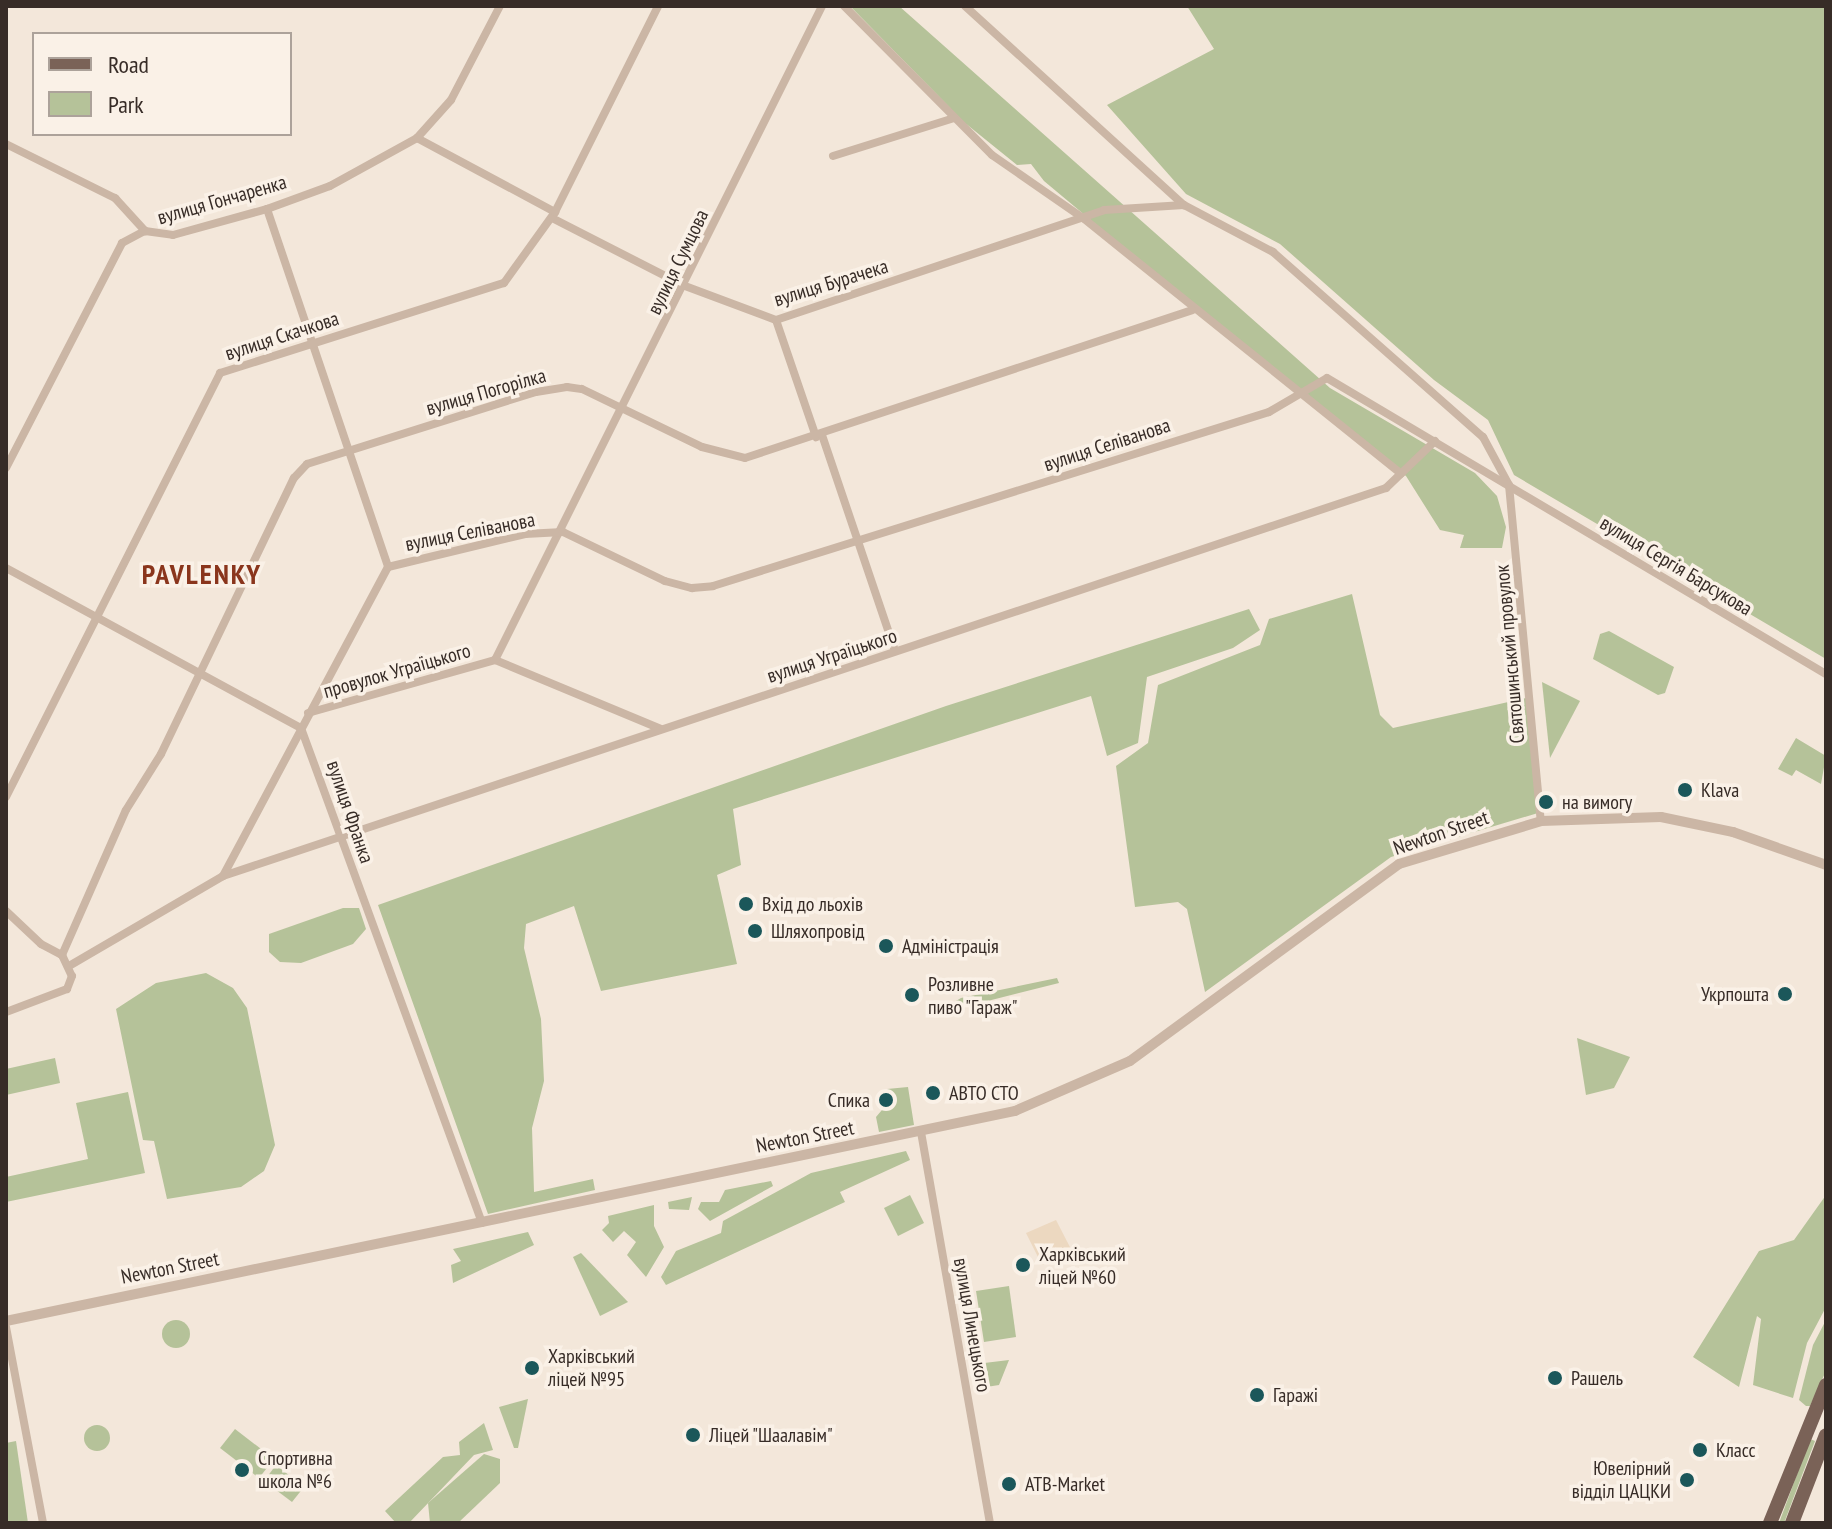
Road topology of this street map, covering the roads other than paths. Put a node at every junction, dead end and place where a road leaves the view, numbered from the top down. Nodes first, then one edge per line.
1 (500, 6) edge
2 (658, 6) edge
3 (822, 6) edge
4 (844, 6) edge
5 (965, 6) edge
6 (954, 118) junction
7 (417, 138) junction
8 (7, 145) edge
9 (833, 156) dead end
10 (1184, 205) junction
11 (267, 209) junction
12 (554, 215) junction
13 (1083, 218) junction
14 (145, 231) junction
15 (685, 286) junction
16 (1192, 310) junction
17 (776, 320) junction
18 (312, 343) junction
19 (1327, 378) joint
20 (1297, 395) junction
21 (622, 412) junction
22 (819, 436) junction
23 (1435, 441) junction
24 (348, 450) junction
25 (6, 468) edge
26 (1401, 474) junction
27 (1509, 485) junction
28 (563, 532) junction
29 (860, 542) junction
30 (388, 567) junction
31 (6, 568) edge
32 (95, 616) junction
33 (895, 651) junction
34 (495, 660) junction
35 (197, 673) junction
36 (1826, 674) edge
37 (308, 713) junction
38 (301, 728) junction
39 (661, 729) junction
40 (6, 797) edge
41 (1541, 821) junction
42 (343, 839) junction
43 (1826, 865) edge
44 (223, 876) junction
45 (6, 911) edge
46 (62, 955) junction
47 (69, 966) junction
48 (6, 1012) edge
49 (921, 1132) junction
50 (482, 1223) junction
51 (6, 1321) edge
52 (6, 1327) edge
53 (1826, 1385) edge
54 (1811, 1418) junction
55 (1826, 1424) edge
56 (1826, 1435) edge
57 (43, 1523) edge
58 (990, 1523) edge
59 (1770, 1523) edge
60 (1792, 1523) edge

1 - 7 street, вулиця Гончаренка
2 - 12 street, вулиця Скачкова
3 - 15 street, вулиця Сумцова
4 - 6 street
5 - 10 street
6 - 9 street
6 - 13 street
7 - 11 street, вулиця Гончаренка
7 - 12 street, вулиця Бурачека
8 - 14 street
10 - 13 street, вулиця Бурачека
10 - 27 street
11 - 14 street, вулиця Гончаренка
11 - 18 street
12 - 15 street, вулиця Бурачека
12 - 18 street, вулиця Скачкова
13 - 16 street
13 - 17 street, вулиця Бурачека
14 - 25 street, вулиця Гончаренка
15 - 17 street, вулиця Бурачека
15 - 21 street, вулиця Сумцова
16 - 20 street
16 - 22 street, вулиця Погорілка
17 - 22 street
18 - 24 street
18 - 32 street, вулиця Скачкова
19 - 20 street, вулиця Селіванова
19 - 23 street, вулиця Сергія Барсукова
20 - 26 street
20 - 29 street, вулиця Селіванова
21 - 22 street, вулиця Погорілка
21 - 24 street, вулиця Погорілка
21 - 28 street, вулиця Сумцова
22 - 29 street
23 - 26 street, вулиця Уграїцького
23 - 27 street, вулиця Сергія Барсукова
24 - 30 street
24 - 35 street, вулиця Погорілка
26 - 33 street, вулиця Уграїцького
27 - 36 street, вулиця Сергія Барсукова
27 - 41 street, Святошинський провулок
28 - 29 street, вулиця Селіванова
28 - 30 street, вулиця Селіванова
28 - 34 street, провулок Уграїцького
29 - 33 street
30 - 37 street, вулиця Селіванова
31 - 32 street
32 - 35 street
32 - 40 street, вулиця Скачкова
33 - 39 street, вулиця Уграїцького
34 - 37 street, провулок Уграїцького
34 - 39 street, провулок Уграїцького
35 - 38 street
35 - 46 street, вулиця Погорілка
37 - 38 street, вулиця Селіванова
38 - 42 street, вулиця Франка
38 - 44 street, вулиця Селіванова
39 - 42 street, вулиця Уграїцького
41 - 43 street, Newton Street
41 - 49 street, Newton Street
42 - 44 street, вулиця Уграїцького
42 - 50 street, вулиця Франка
44 - 47 street
45 - 46 street
46 - 47 street
47 - 48 street
49 - 50 street, Newton Street
49 - 58 street, вулиця Линецького
50 - 51 street, Newton Street
52 - 57 street
53 - 54 main road
54 - 55 main road
54 - 59 main road
56 - 60 main road

